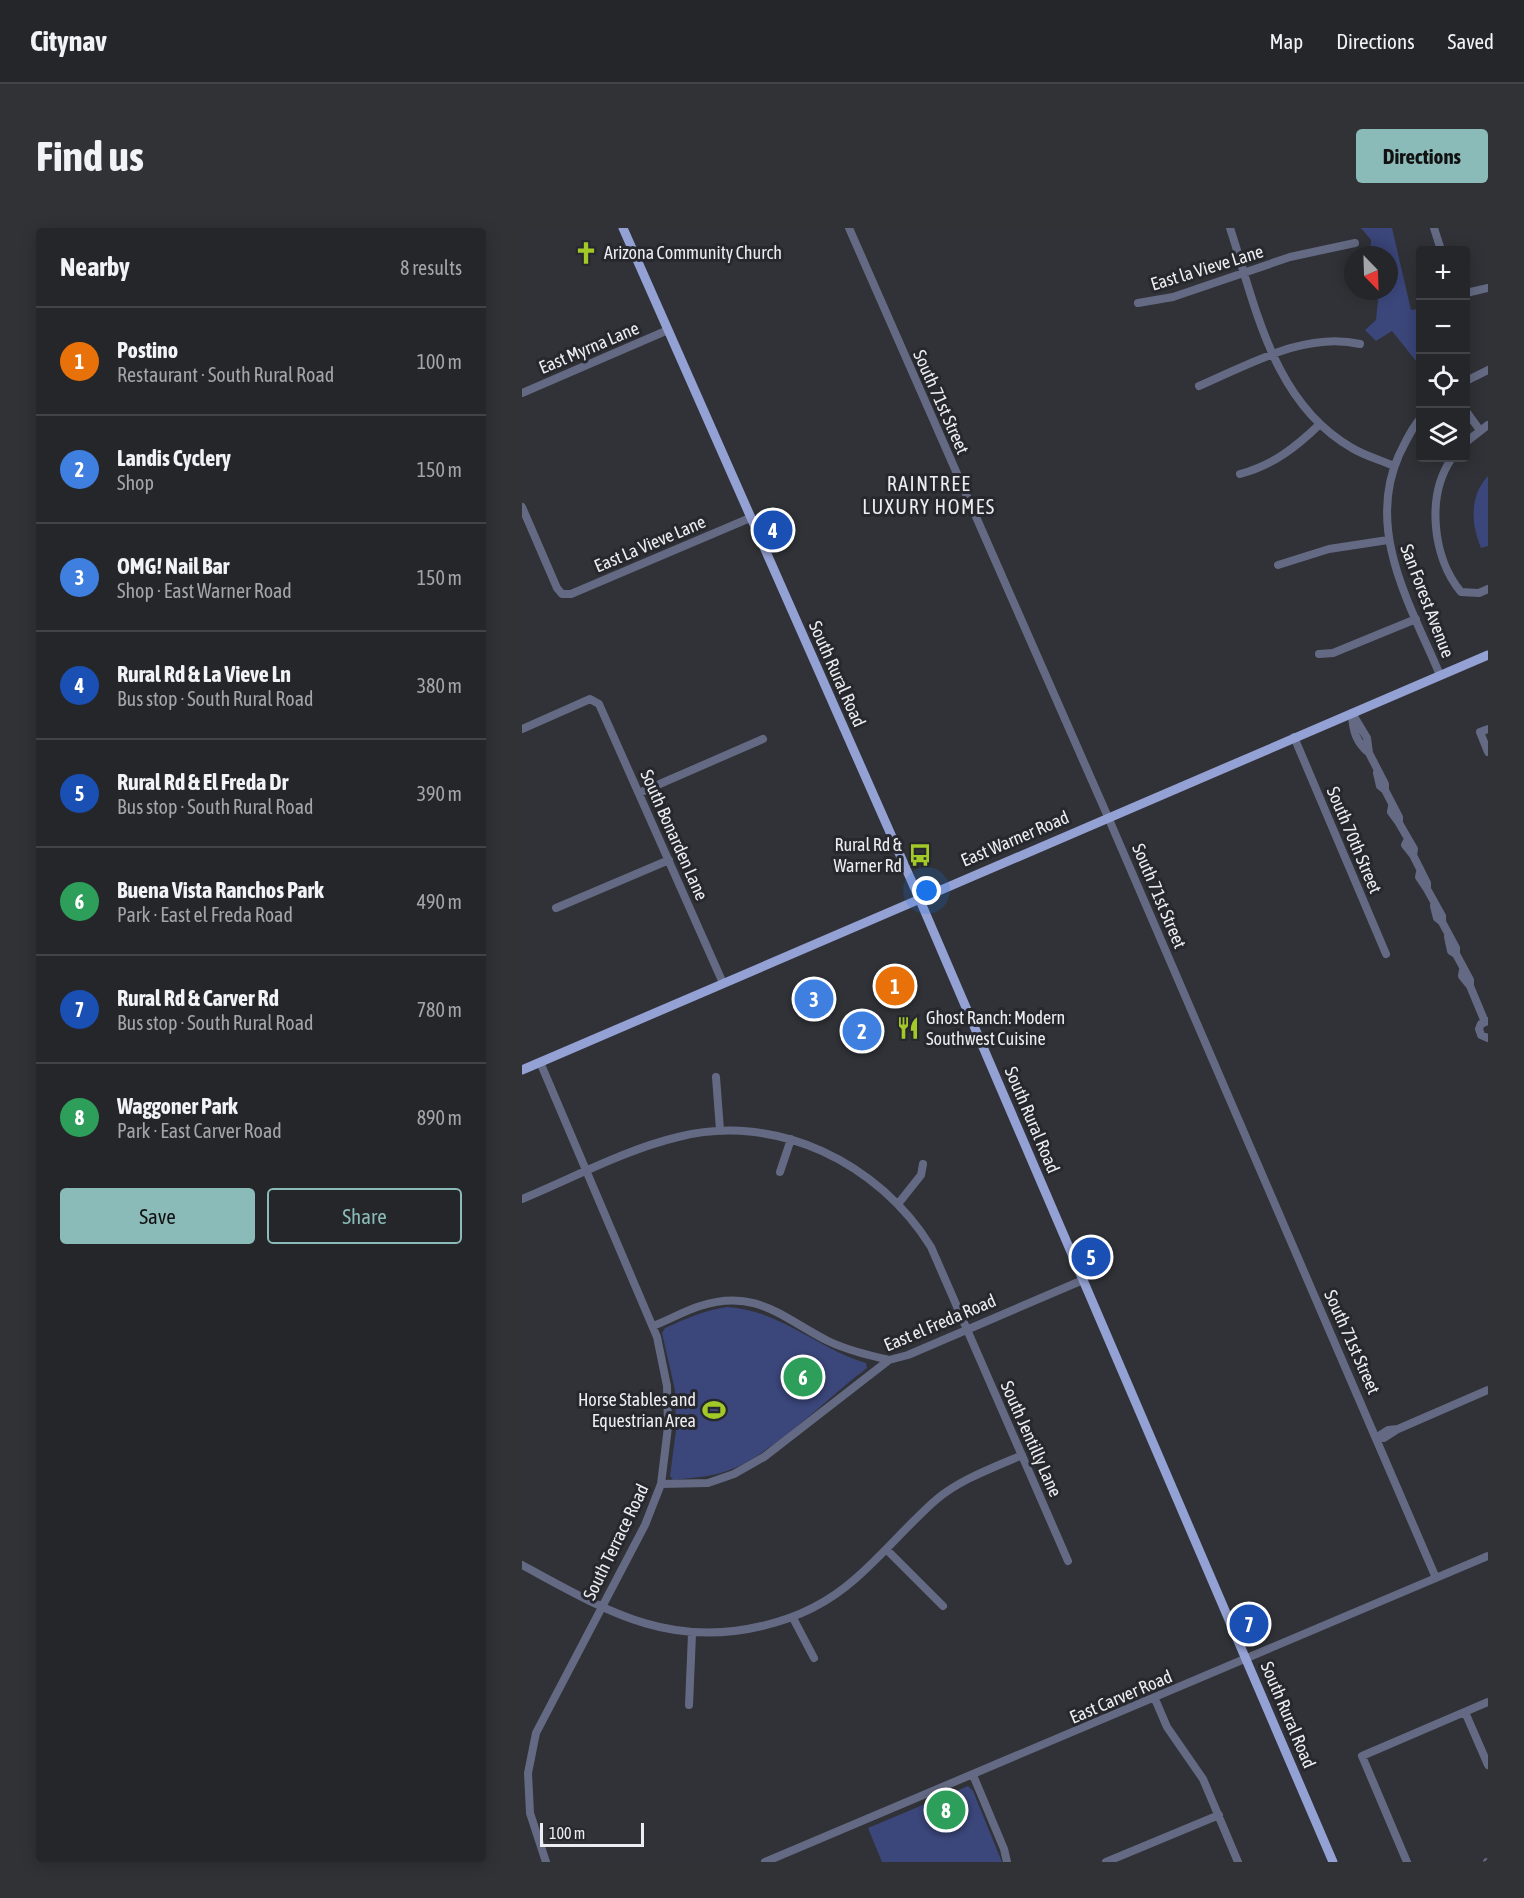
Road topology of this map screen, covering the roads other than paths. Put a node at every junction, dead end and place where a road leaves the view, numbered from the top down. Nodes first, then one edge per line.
1 (622, 228) edge
2 (849, 228) edge
3 (1230, 228) edge
4 (1434, 228) edge
5 (1355, 243) dead end
6 (1440, 246) edge
7 (1245, 272) junction
8 (1488, 288) edge
9 (1470, 291) edge
10 (1138, 303) dead end
11 (668, 330) junction
12 (1360, 344) dead end
13 (1273, 355) junction
14 (1488, 370) edge
15 (1470, 379) edge
16 (1199, 386) dead end
17 (522, 393) edge
18 (1470, 417) edge
19 (1320, 424) junction
20 (1488, 425) edge
21 (1416, 426) edge
22 (1479, 429) junction
23 (1470, 438) edge
24 (1450, 462) edge
25 (1394, 466) junction
26 (1240, 474) dead end
27 (522, 507) edge
28 (750, 518) junction
29 (1388, 540) junction
30 (1278, 565) dead end
31 (1488, 589) edge
32 (1416, 619) junction
33 (1319, 654) dead end
34 (1488, 655) edge
35 (1440, 675) junction
36 (1352, 713) junction
37 (522, 729) edge
38 (1488, 729) edge
39 (1294, 737) junction
40 (763, 739) dead end
41 (1488, 752) edge
42 (639, 793) junction
43 (1108, 817) junction
44 (669, 860) junction
45 (919, 898) junction
46 (556, 908) dead end
47 (1386, 954) dead end
48 (723, 983) junction
49 (1487, 1022) edge
50 (1488, 1038) edge
51 (540, 1062) junction
52 (522, 1070) edge
53 (716, 1077) dead end
54 (720, 1130) junction
55 (792, 1139) junction
56 (923, 1164) dead end
57 (587, 1172) junction
58 (780, 1172) dead end
59 (522, 1199) edge
60 (898, 1204) junction
61 (1083, 1280) junction
62 (653, 1326) junction
63 (967, 1329) junction
64 (889, 1360) junction
65 (1488, 1390) edge
66 (1377, 1437) junction
67 (1022, 1455) junction
68 (662, 1484) junction
69 (887, 1550) junction
70 (1488, 1556) edge
71 (1068, 1561) dead end
72 (522, 1565) edge
73 (1436, 1578) junction
74 (943, 1606) dead end
75 (601, 1608) junction
76 (793, 1618) junction
77 (692, 1634) junction
78 (814, 1658) dead end
79 (1246, 1659) junction
80 (1155, 1699) junction
81 (1488, 1702) edge
82 (689, 1705) dead end
83 (1465, 1712) junction
84 (1488, 1765) edge
85 (973, 1775) junction
86 (1219, 1815) junction
87 (546, 1862) edge
88 (765, 1862) edge
89 (1006, 1862) edge
90 (1106, 1862) edge
91 (1238, 1862) edge
92 (1333, 1862) edge
93 (1407, 1862) edge

1 - 11 main road, South Rural Road
2 - 43 street, South 71st Street
3 - 7 street
4 - 6 street
5 - 7 street, East la Vieve Lane
7 - 10 street, East la Vieve Lane
7 - 13 street
8 - 9 street
11 - 17 street, East Myrna Lane
11 - 28 main road, South Rural Road
12 - 13 street
13 - 16 street
13 - 19 street
14 - 15 street
18 - 22 street
19 - 25 street
19 - 26 street
20 - 22 street
21 - 25 street, San Forest Avenue
22 - 23 street
24 - 31 street
25 - 29 street, San Forest Avenue
27 - 28 street, East La Vieve Lane
28 - 45 main road, South Rural Road
29 - 30 street
29 - 32 street, San Forest Avenue
32 - 33 street
32 - 35 street, San Forest Avenue
34 - 35 main road, East Warner Road
35 - 36 main road, East Warner Road
36 - 39 main road, East Warner Road
36 - 49 street
37 - 42 street, South Bonarden Lane
38 - 41 street
39 - 43 main road, East Warner Road
39 - 47 street, South 70th Street
40 - 42 street
42 - 44 street, South Bonarden Lane
43 - 45 main road, East Warner Road
43 - 66 street, South 71st Street
44 - 46 street
44 - 48 street, South Bonarden Lane
45 - 48 main road, East Warner Road
45 - 61 main road, South Rural Road
48 - 51 main road, East Warner Road
49 - 50 street
51 - 52 main road, East Warner Road
51 - 57 street, South Terrace Road
53 - 54 street
54 - 55 street, South Jentilly Lane
54 - 57 street, South Jentilly Lane
55 - 58 street
55 - 60 street, South Jentilly Lane
56 - 60 street
57 - 59 street, South Jentilly Lane
57 - 62 street, South Terrace Road
60 - 63 street, South Jentilly Lane
61 - 63 street, East el Freda Road
61 - 79 main road, South Rural Road
62 - 64 street
62 - 68 street, South Terrace Road
63 - 64 street, East el Freda Road
63 - 67 street, South Jentilly Lane
64 - 68 street, East el Freda Road
65 - 66 street
66 - 73 street, South 71st Street
67 - 69 street
67 - 71 street, South Jentilly Lane
68 - 75 street, South Terrace Road
69 - 74 street
69 - 76 street
70 - 73 street, East Carver Road
72 - 75 street
73 - 79 street, East Carver Road
75 - 77 street
75 - 87 street, South Terrace Road
76 - 77 street
76 - 78 street
77 - 82 street
79 - 80 street, East Carver Road
79 - 92 main road, South Rural Road
80 - 85 street, East Carver Road
80 - 86 street
81 - 83 street
83 - 84 street
83 - 93 street
85 - 88 street, East Carver Road
85 - 89 street
86 - 90 street
86 - 91 street

